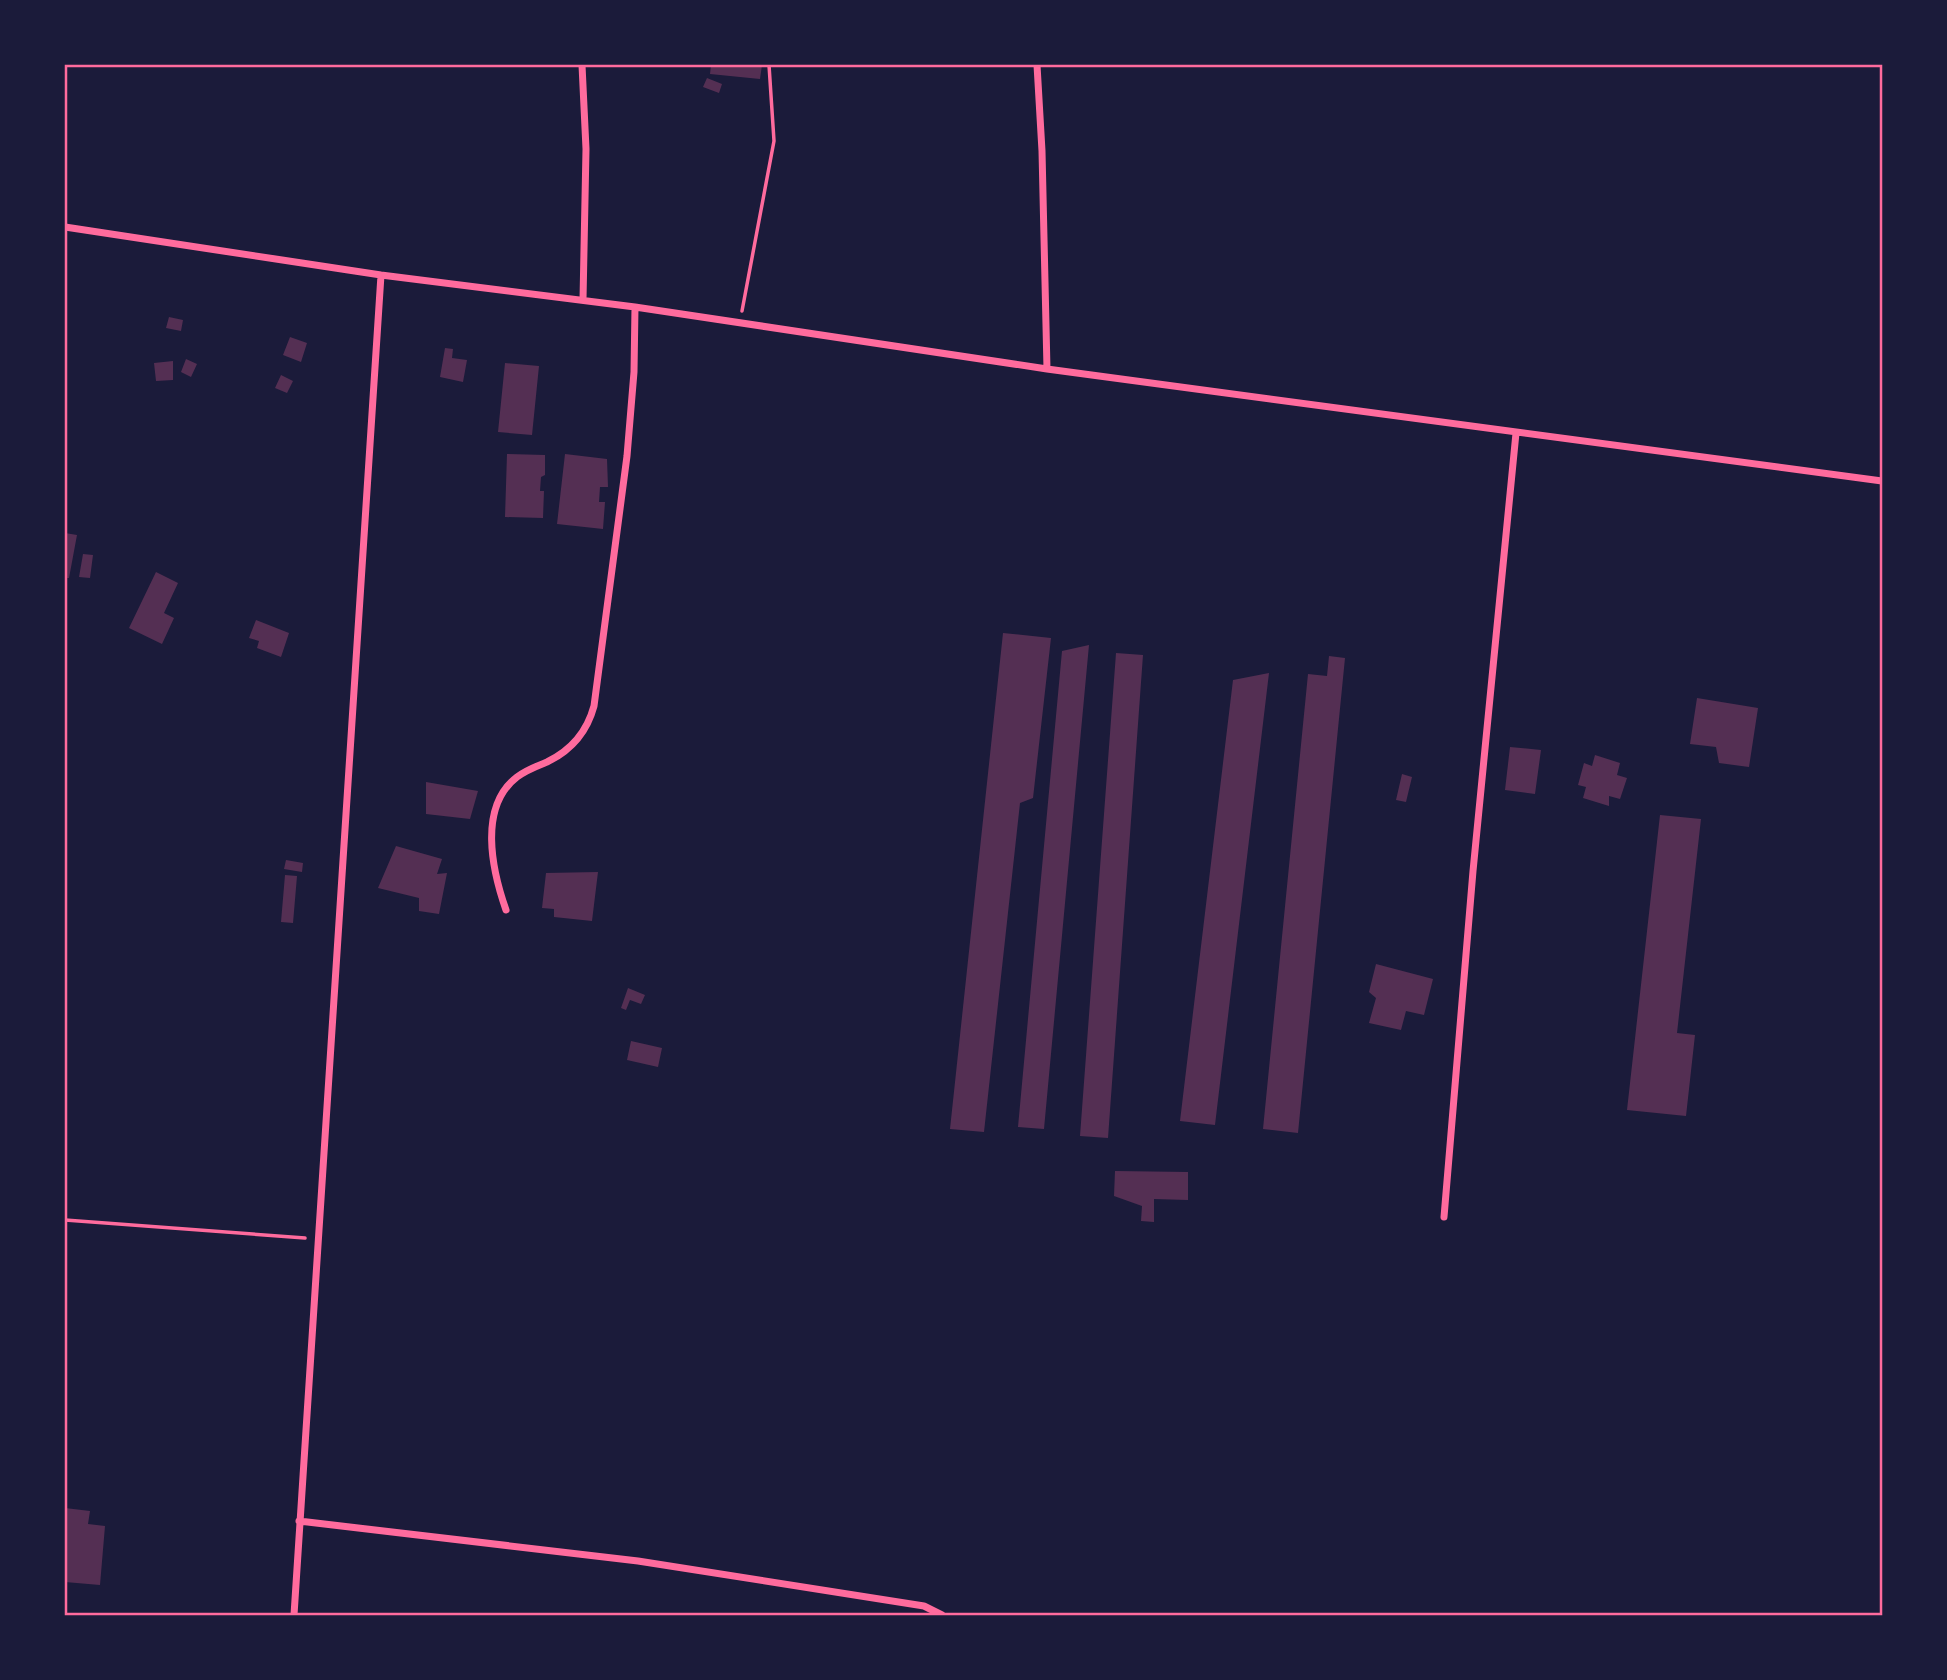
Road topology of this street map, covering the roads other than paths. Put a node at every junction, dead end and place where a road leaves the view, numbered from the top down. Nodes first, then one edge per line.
1 (582, 65) edge
2 (1037, 65) edge
3 (65, 227) edge
4 (381, 275) junction
5 (583, 300) junction
6 (635, 307) junction
7 (1047, 369) junction
8 (1516, 433) junction
9 (1882, 481) edge
10 (506, 910) dead end
11 (1444, 1217) dead end
12 (299, 1521) junction
13 (294, 1615) edge
14 (942, 1615) edge

1 - 5 street
2 - 7 street
3 - 4 street
4 - 5 street
4 - 12 street
5 - 6 street
6 - 7 street
6 - 10 street
7 - 8 street
8 - 9 street
8 - 11 street
12 - 13 street
12 - 14 street

